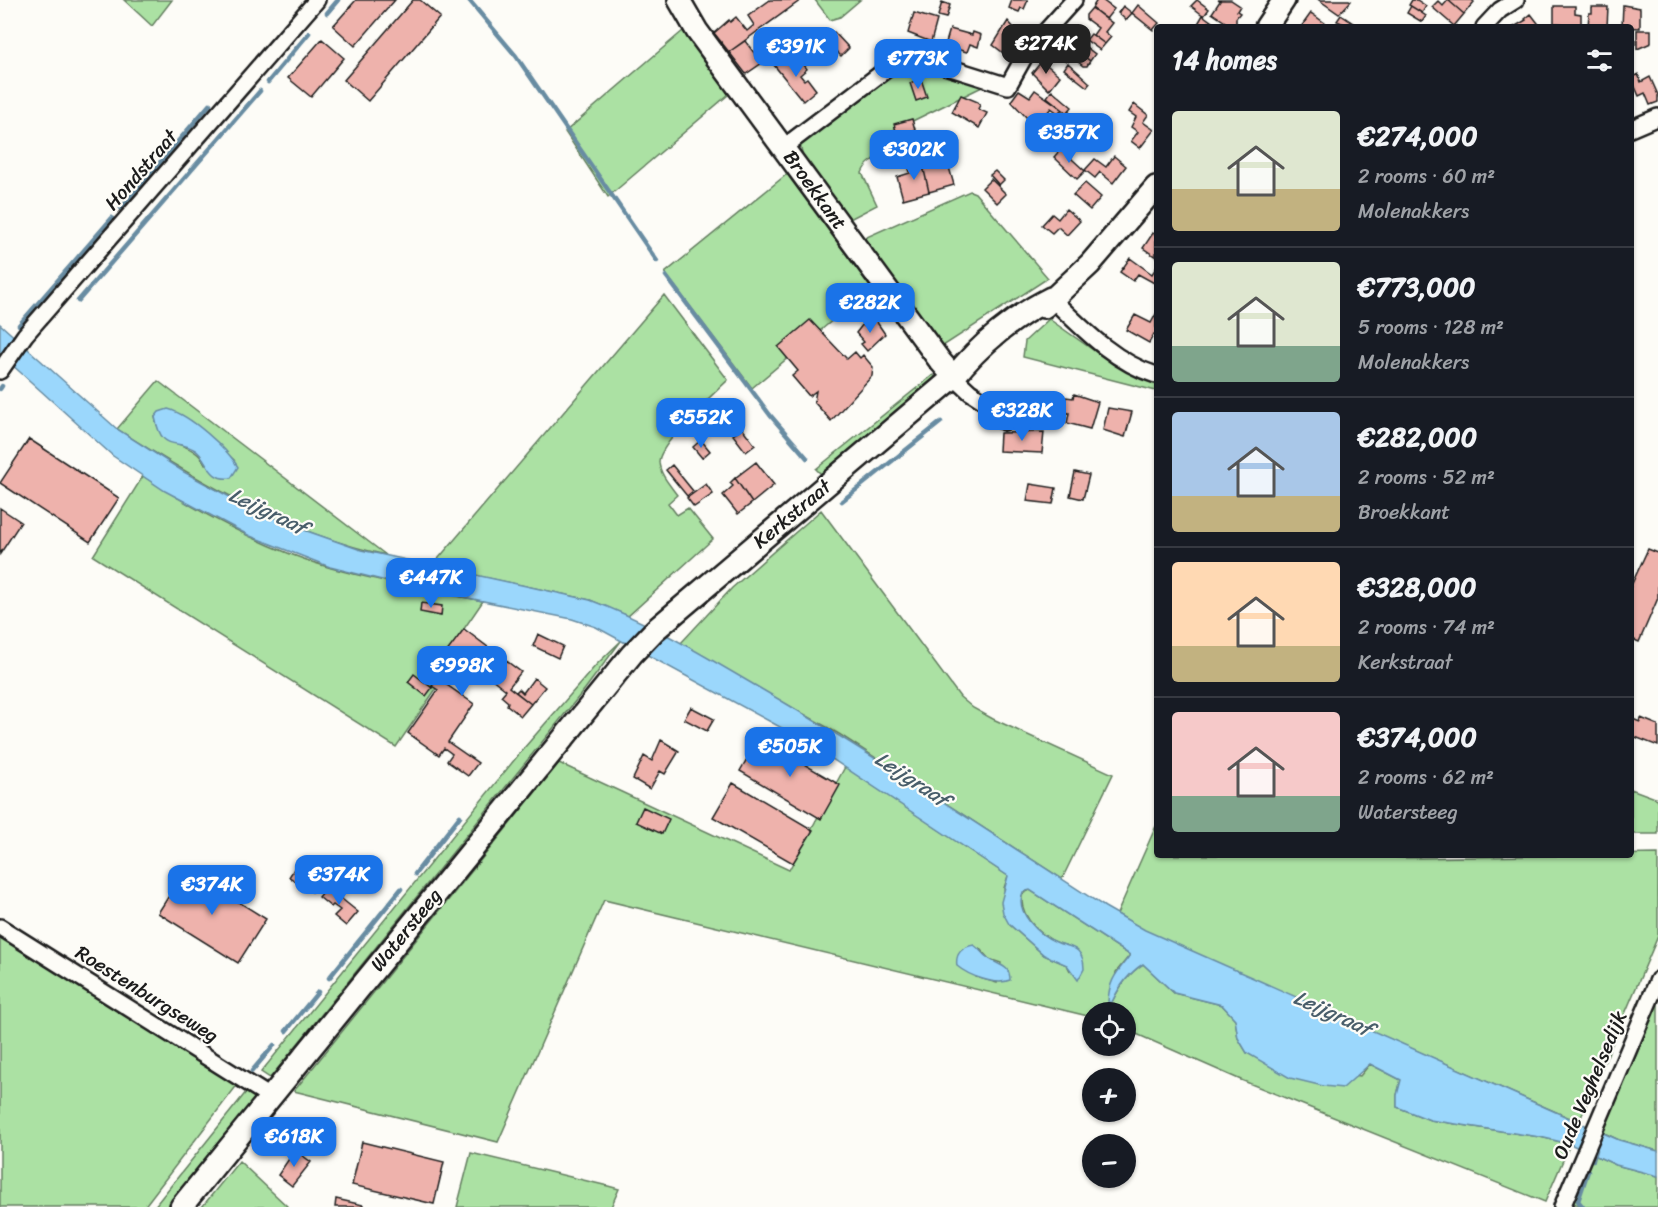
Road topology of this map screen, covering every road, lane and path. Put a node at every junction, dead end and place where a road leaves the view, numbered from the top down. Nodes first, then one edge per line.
1 (317, 0) edge
2 (679, 0) edge
3 (1074, 0) edge
4 (1284, 0) edge
5 (1516, 0) edge
6 (1268, 24) edge
7 (1487, 24) edge
8 (1658, 117) edge
9 (1634, 127) edge
10 (783, 147) junction
11 (1154, 189) edge
12 (1051, 298) junction
13 (2, 368) edge
14 (1154, 374) edge
15 (954, 377) junction
16 (1004, 422) dead end
17 (632, 654) joint
18 (0, 927) edge
19 (1658, 980) edge
20 (272, 1098) junction
21 (181, 1207) edge
22 (1562, 1207) edge

1 - 13 street, Hondstraat
2 - 10 street, Broekkant
3 - 10 street
4 - 6 street
5 - 7 street
8 - 9 street
10 - 15 street, Broekkant
11 - 12 street, Kerkstraat
12 - 14 street
12 - 15 street, Kerkstraat
15 - 16 street
15 - 17 street, Kerkstraat
17 - 20 street, Watersteeg
18 - 20 street, Roestenburgseweg
19 - 22 street, Oude Veghelsedijk
20 - 21 street, Watersteeg

